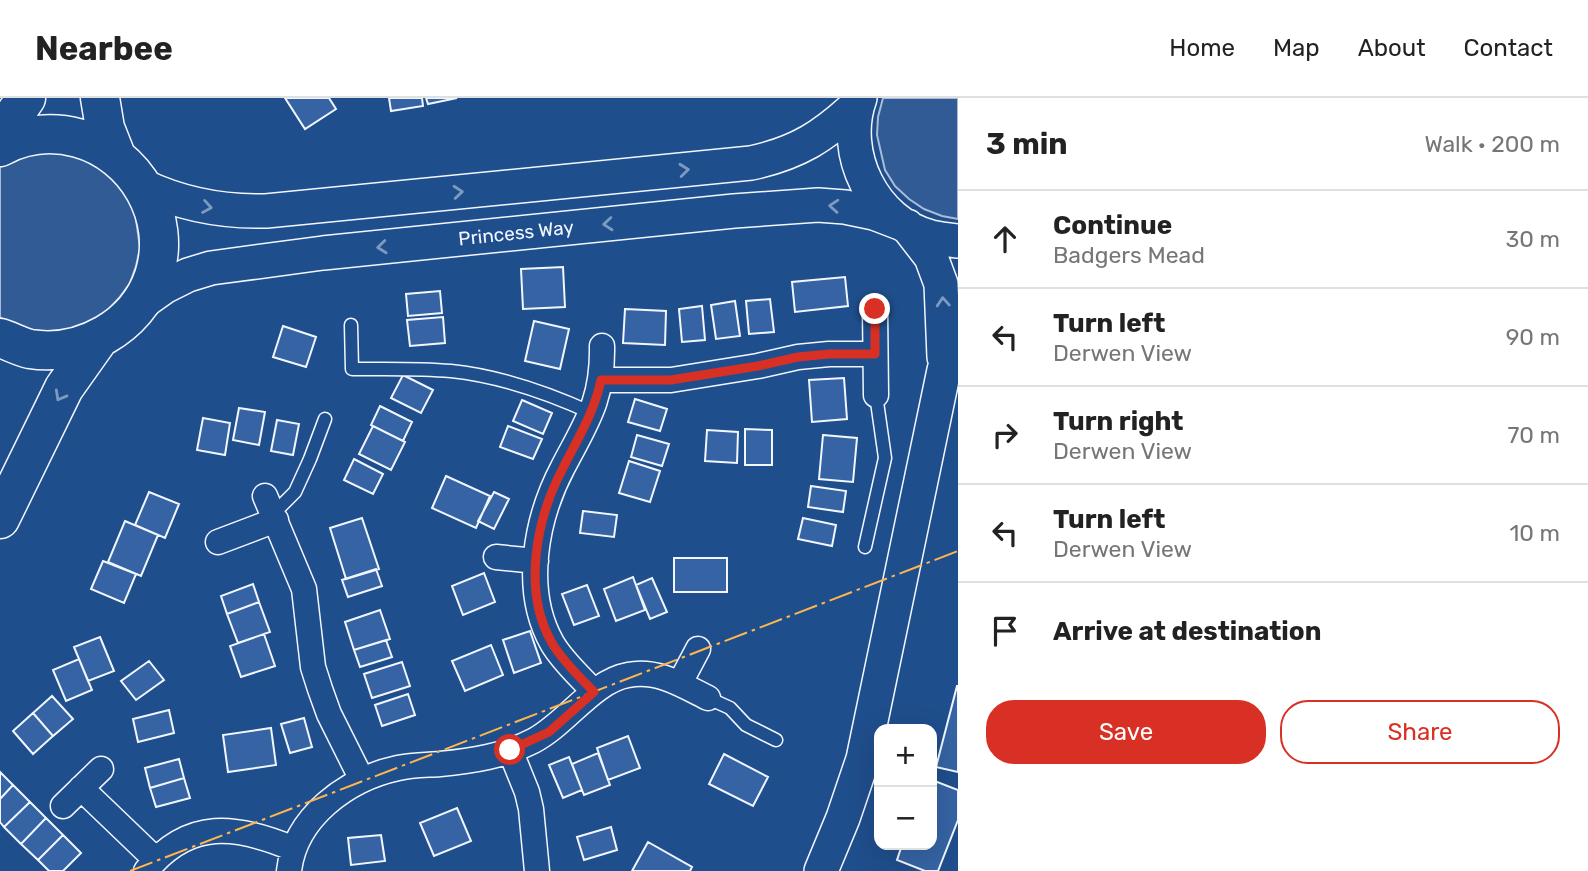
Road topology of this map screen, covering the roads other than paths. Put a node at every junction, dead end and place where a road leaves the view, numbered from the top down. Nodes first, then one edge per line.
1 (26, 98) edge
2 (100, 98) edge
3 (859, 101) edge
4 (0, 136) edge
5 (0, 147) edge
6 (116, 156) junction
7 (143, 186) junction
8 (904, 224) junction
9 (958, 241) edge
10 (139, 304) junction
11 (875, 309) dead end
12 (351, 325) dead end
13 (958, 332) edge
14 (0, 338) edge
15 (98, 340) junction
16 (601, 346) dead end
17 (875, 354) junction
18 (944, 370) junction
19 (601, 380) junction
20 (876, 395) joint
21 (592, 413) junction
22 (324, 418) dead end
23 (271, 510) junction
24 (0, 519) edge
25 (218, 542) dead end
26 (865, 547) dead end
27 (496, 557) dead end
28 (536, 561) junction
29 (698, 649) dead end
30 (680, 683) junction
31 (594, 692) junction
32 (708, 698) joint
33 (776, 740) dead end
34 (510, 750) junction
35 (101, 769) dead end
36 (362, 780) junction
37 (81, 788) junction
38 (63, 806) dead end
39 (291, 860) edge
40 (150, 865) edge
41 (537, 871) edge
42 (821, 871) edge

1 - 4 main road
2 - 6 main road
7 -> 3 street, Princess Way
3 - 8 street, Princess Way
5 - 6 main road
6 - 7 main road
7 - 10 main road
8 - 9 street, Princess Way
8 -> 10 street, Princess Way
18 -> 8 street, Princess Way
10 - 15 main road
11 - 17 street
12 - 21 lane
13 - 18 street, Princess Way
14 - 15 main road
15 -> 24 main road
16 - 19 street
17 - 19 street
17 - 20 street
18 - 42 street, Princess Way
19 - 21 street
20 - 26 lane
21 - 28 street
22 - 23 lane
23 - 25 street
23 - 36 street
27 - 28 street
28 - 31 street
29 - 30 street
30 - 31 street
30 - 32 street
31 - 34 street
32 - 33 lane
34 - 36 street
34 - 41 street
35 - 37 street
36 - 39 street
37 - 38 street
37 - 40 street
39 - 40 street

